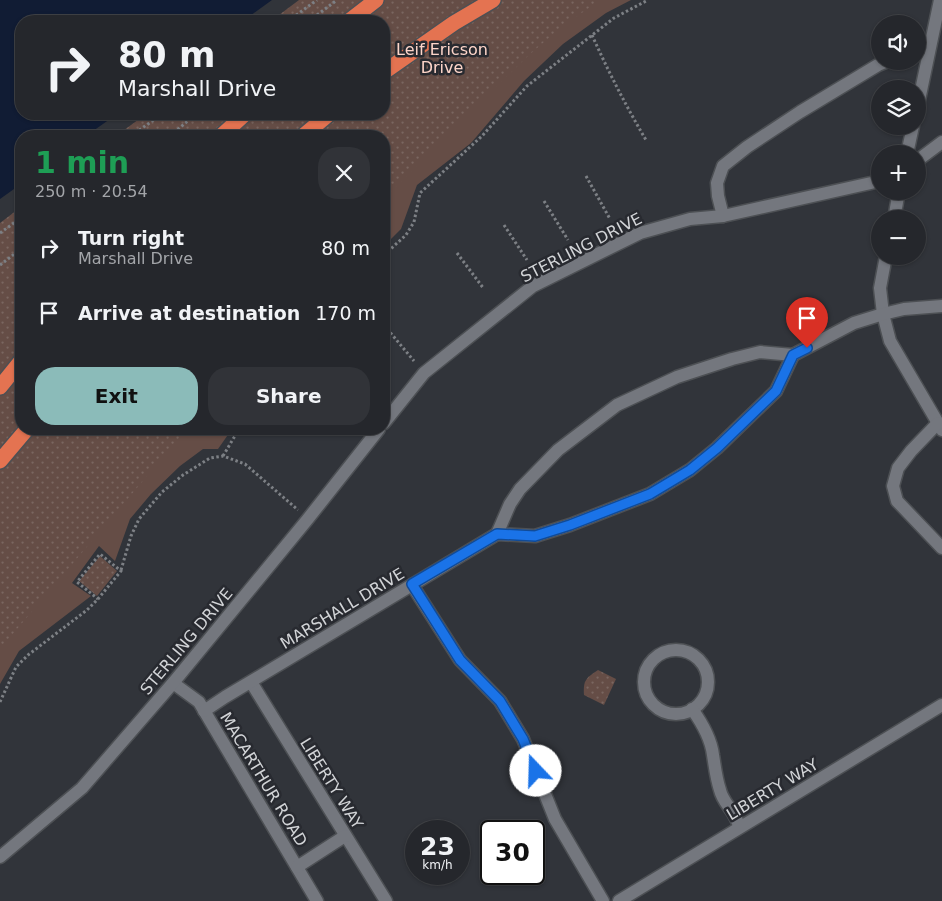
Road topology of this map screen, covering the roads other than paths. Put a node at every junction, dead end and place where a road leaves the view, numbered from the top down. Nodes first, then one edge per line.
1 (376, 0) edge
2 (493, 0) edge
3 (940, 0) edge
4 (357, 15) edge
5 (926, 46) edge
6 (390, 68) edge
7 (871, 69) edge
8 (238, 120) edge
9 (322, 120) edge
10 (228, 130) edge
11 (310, 130) edge
12 (942, 142) edge
13 (926, 154) edge
14 (871, 183) edge
15 (723, 216) junction
16 (884, 265) edge
17 (942, 306) edge
18 (883, 314) junction
19 (793, 355) junction
20 (15, 368) edge
21 (0, 386) edge
22 (390, 416) edge
23 (940, 427) edge
24 (22, 435) edge
25 (374, 435) edge
26 (0, 461) edge
27 (497, 534) junction
28 (942, 548) edge
29 (412, 584) junction
30 (251, 682) junction
31 (173, 683) junction
32 (942, 705) edge
33 (692, 709) junction
34 (204, 711) junction
35 (740, 827) junction
36 (345, 836) junction
37 (0, 857) edge
38 (297, 867) junction
39 (317, 901) edge
40 (386, 901) edge
41 (603, 901) edge
42 (619, 901) edge

1 - 4 highway
2 - 6 highway
3 - 5 street
7 - 15 street
8 - 10 highway
9 - 11 highway
12 - 13 street
14 - 15 street, STERLING DRIVE
15 - 22 street, STERLING DRIVE
16 - 18 street
17 - 18 street
18 - 19 street
18 - 23 street
19 - 27 street
19 - 27 street
20 - 21 highway
23 - 28 street
24 - 26 highway
25 - 31 street, STERLING DRIVE
27 - 29 street, MARSHALL DRIVE
29 - 30 street, MARSHALL DRIVE
29 - 41 street
30 - 34 street, MARSHALL DRIVE
30 - 36 street, LIBERTY WAY
31 - 34 street, MACARTHUR ROAD
31 - 37 street, STERLING DRIVE
32 - 35 street, LIBERTY WAY
33 - 33 street
33 - 35 street
34 - 38 street, MACARTHUR ROAD
35 - 42 street, LIBERTY WAY
36 - 38 street
36 - 40 street, LIBERTY WAY
38 - 39 street, MACARTHUR ROAD

